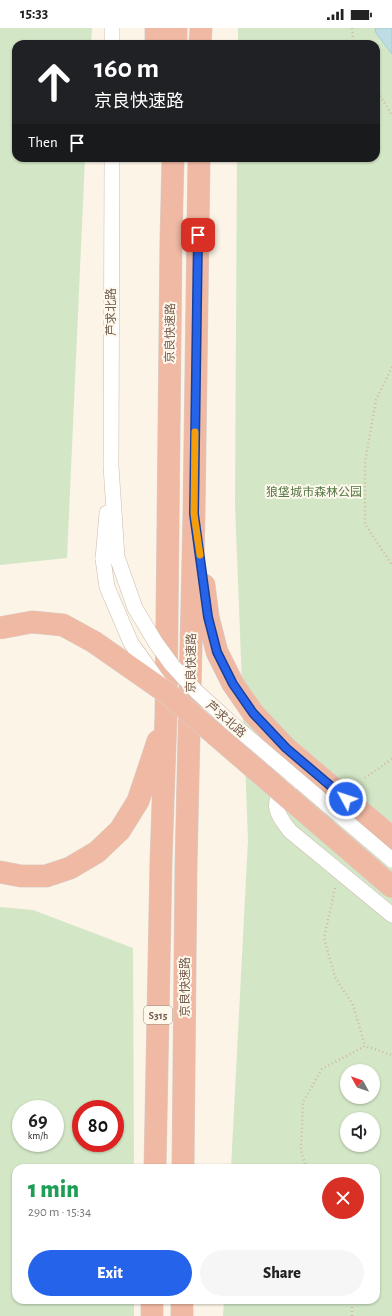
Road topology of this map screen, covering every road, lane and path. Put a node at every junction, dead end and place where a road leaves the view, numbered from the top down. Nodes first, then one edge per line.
1 (112, 28) edge
2 (156, 28) edge
3 (176, 28) edge
4 (201, 28) edge
5 (352, 28) edge
6 (112, 40) edge
7 (156, 40) edge
8 (176, 40) edge
9 (200, 40) edge
10 (354, 40) edge
11 (380, 96) edge
12 (392, 115) edge
13 (112, 162) edge
14 (160, 162) edge
15 (173, 162) edge
16 (199, 162) edge
17 (170, 241) junction
18 (392, 367) edge
19 (194, 514) junction
20 (110, 558) junction
21 (392, 565) edge
22 (0, 628) edge
23 (167, 693) junction
24 (166, 715) junction
25 (392, 759) edge
26 (365, 778) dead end
27 (335, 789) junction
28 (392, 838) edge
29 (392, 860) edge
30 (0, 872) edge
31 (392, 887) edge
32 (335, 888) dead end
33 (392, 915) edge
34 (365, 1046) junction
35 (392, 1055) edge
36 (155, 1164) edge
37 (183, 1164) edge
38 (305, 1164) edge
39 (152, 1304) edge
40 (182, 1304) edge
41 (352, 1304) edge
42 (152, 1316) edge
43 (182, 1316) edge
44 (352, 1316) edge

1 - 6 street
2 - 7 highway
3 - 8 highway
4 - 9 highway
5 - 10 path
11 - 12 path
13 - 20 street, 芦求北路
14 - 17 highway
15 - 17 highway
16 - 19 highway, 京良快速路
17 - 24 highway, 京良快速路
18 - 21 path
19 - 27 highway
19 - 37 highway, 京良快速路 / S315
20 - 23 street, 芦求北路, bridge
20 - 29 street, 芦求北路, bridge
22 - 23 highway, bridge
23 - 31 highway, bridge
24 - 30 highway
24 - 36 highway, 京良快速路 / S315
25 - 26 path
27 - 28 highway
27 - 33 street
32 - 34 path
34 - 35 path
34 - 38 path
39 - 42 highway
40 - 43 highway
41 - 44 path

